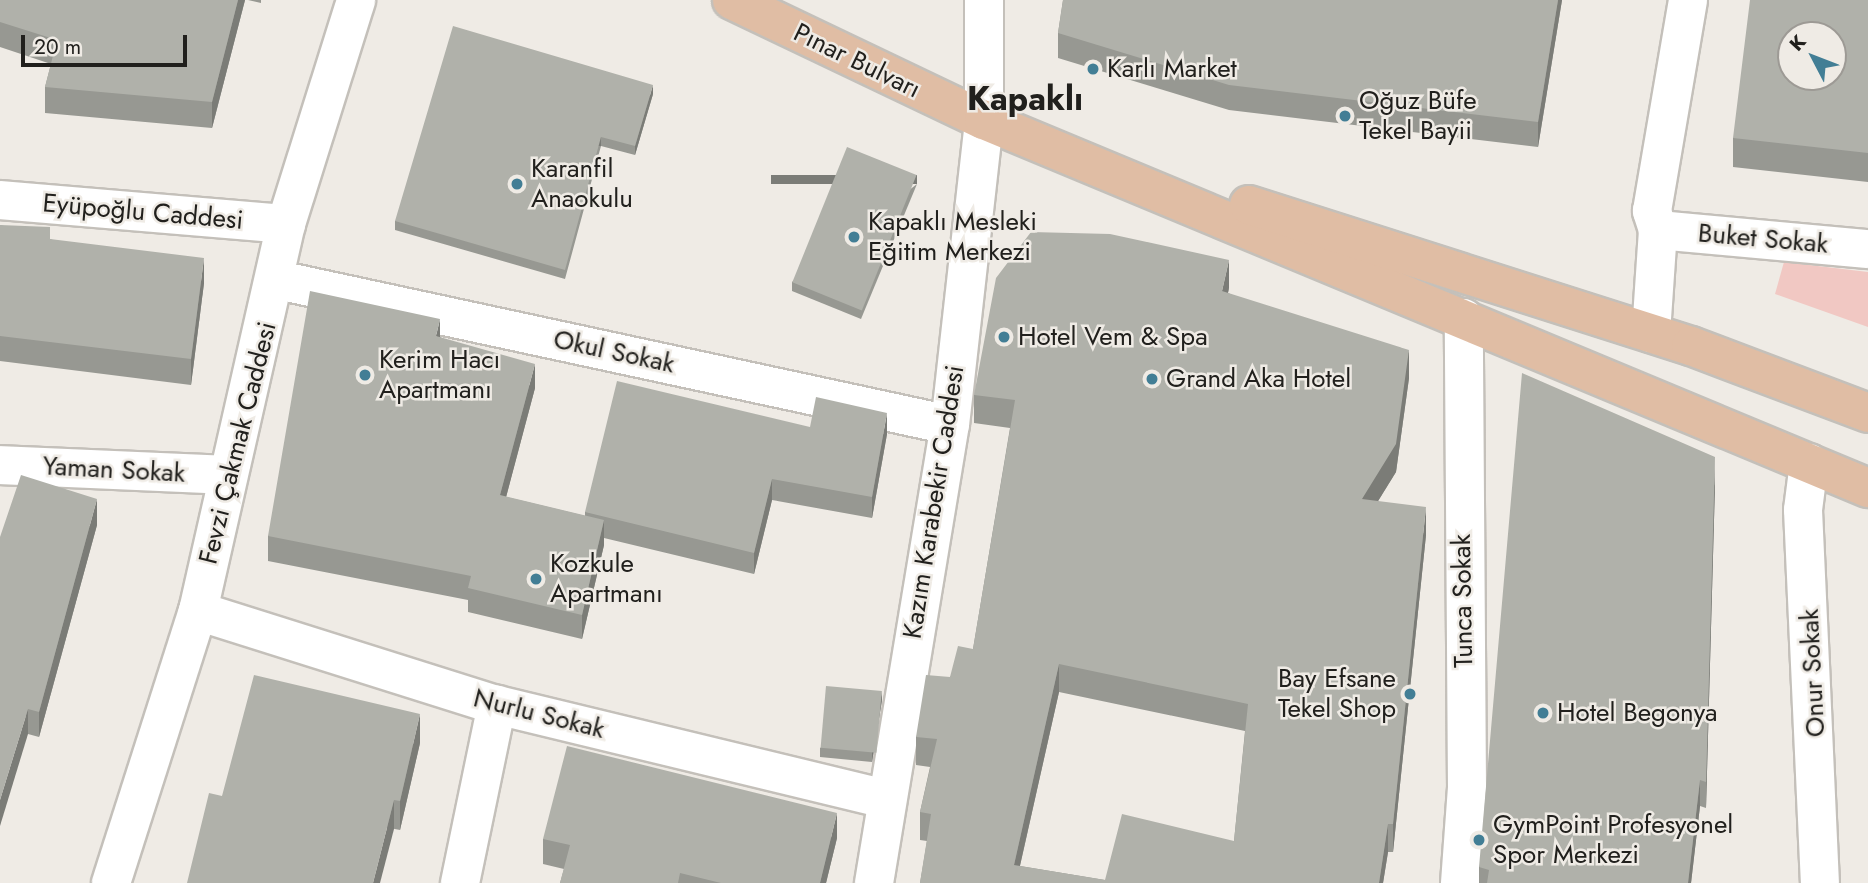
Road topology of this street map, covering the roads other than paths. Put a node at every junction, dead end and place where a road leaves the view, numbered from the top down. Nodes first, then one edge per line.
1 (356, 0) edge
2 (732, 0) edge
3 (985, 0) edge
4 (1688, 0) edge
5 (984, 120) junction
6 (0, 200) edge
7 (286, 224) junction
8 (1658, 230) junction
9 (1868, 249) edge
10 (278, 280) junction
11 (1464, 318) junction
12 (1651, 333) junction
13 (1868, 413) edge
14 (950, 425) junction
15 (1809, 463) junction
16 (0, 466) edge
17 (228, 475) junction
18 (1868, 488) edge
19 (198, 611) junction
20 (497, 705) junction
21 (886, 799) junction
22 (111, 883) edge
23 (460, 883) edge
24 (874, 883) edge
25 (1460, 883) edge
26 (1820, 883) edge

1 - 7 street, Fevzi Çakmak Caddesi
2 - 5 main road, Pınar Bulvarı
3 - 5 street, Kazım Karabekir Caddesi
4 - 8 street
5 - 11 main road
5 - 12 main road
5 - 14 street, Kazım Karabekir Caddesi
6 - 7 street, Eyüpoğlu Caddesi
7 - 10 street, Fevzi Çakmak Caddesi
8 - 9 street, Buket Sokak
8 - 12 street
10 - 14 street, Okul Sokak
10 - 17 street, Fevzi Çakmak Caddesi
11 - 15 main road
11 - 25 street, Tunca Sokak
12 - 13 main road
14 - 21 street, Kazım Karabekir Caddesi
15 - 18 main road
15 - 26 street, Onur Sokak
16 - 17 street, Yaman Sokak
17 - 19 street, Fevzi Çakmak Caddesi
19 - 20 street, Nurlu Sokak
19 - 22 street, Fevzi Çakmak Caddesi
20 - 21 street, Nurlu Sokak
20 - 23 street
21 - 24 street, Kazım Karabekir Caddesi

